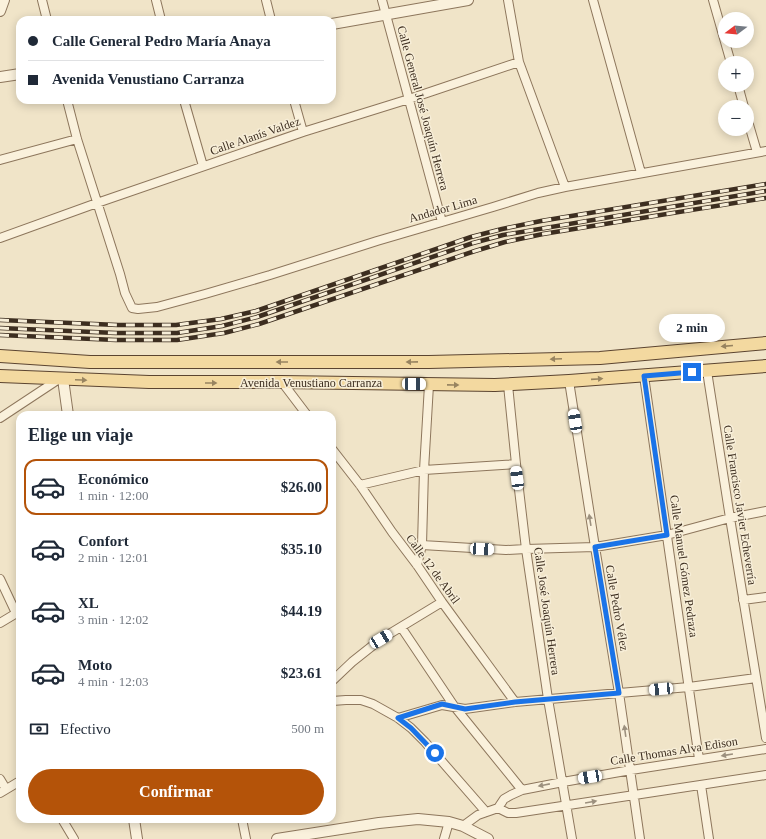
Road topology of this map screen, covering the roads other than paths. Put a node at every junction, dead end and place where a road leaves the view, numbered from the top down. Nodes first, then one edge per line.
1 (4, 0) edge
2 (42, 0) edge
3 (156, 0) edge
4 (266, 0) edge
5 (382, 0) edge
6 (468, 0) edge
7 (508, 0) edge
8 (593, 0) edge
9 (713, 0) edge
10 (0, 11) edge
11 (385, 14) junction
12 (46, 16) edge
13 (160, 16) edge
14 (270, 16) edge
15 (336, 23) edge
16 (729, 56) edge
17 (519, 62) junction
18 (16, 75) edge
19 (0, 77) edge
20 (409, 99) junction
21 (68, 104) edge
22 (185, 104) edge
23 (295, 104) edge
24 (303, 132) junction
25 (752, 136) edge
26 (77, 139) junction
27 (766, 150) edge
28 (757, 152) junction
29 (0, 160) edge
30 (203, 166) junction
31 (641, 173) junction
32 (565, 187) junction
33 (97, 203) junction
34 (442, 222) junction
35 (0, 238) edge
36 (766, 343) edge
37 (0, 356) edge
38 (766, 366) edge
39 (707, 371) junction
40 (0, 376) edge
41 (644, 376) junction
42 (61, 379) junction
43 (569, 381) junction
44 (282, 382) junction
45 (429, 384) junction
46 (508, 385) junction
47 (67, 411) edge
48 (304, 411) edge
49 (0, 418) edge
50 (336, 454) edge
51 (516, 464) junction
52 (424, 470) junction
53 (360, 485) junction
54 (766, 510) edge
55 (730, 518) junction
56 (667, 535) junction
57 (422, 545) junction
58 (595, 547) junction
59 (526, 549) junction
60 (417, 565) junction
61 (0, 579) edge
62 (766, 597) edge
63 (743, 600) junction
64 (442, 602) junction
65 (16, 608) edge
66 (16, 613) edge
67 (0, 623) edge
68 (401, 627) junction
69 (336, 677) edge
70 (756, 678) junction
71 (689, 687) junction
72 (619, 693) junction
73 (548, 700) junction
74 (336, 701) edge
75 (515, 702) junction
76 (454, 706) junction
77 (398, 718) junction
78 (766, 738) edge
79 (766, 749) edge
80 (699, 759) junction
81 (631, 770) junction
82 (766, 775) edge
83 (0, 778) edge
84 (563, 782) junction
85 (16, 784) edge
86 (701, 784) junction
87 (522, 790) junction
88 (3, 791) edge
89 (634, 794) junction
90 (566, 806) junction
91 (498, 808) junction
92 (486, 812) junction
93 (448, 822) junction
94 (64, 823) edge
95 (135, 823) edge
96 (243, 823) edge
97 (463, 826) junction
98 (74, 839) edge
99 (137, 839) edge
100 (246, 839) edge
101 (277, 839) edge
102 (444, 839) edge
103 (488, 839) edge
104 (572, 839) edge
105 (640, 839) edge
106 (709, 839) edge

1 - 10 street
2 - 12 street
3 - 13 street
4 - 14 street
5 - 11 street, Calle General José Joaquín Herrera
6 - 11 street
7 - 17 street
8 - 31 street
9 - 16 street
11 - 15 street
11 - 20 street, Calle General José Joaquín Herrera
17 - 20 street, Calle Alanís Valdez
17 - 32 street
18 - 19 street
20 - 24 street, Calle Alanís Valdez
20 - 34 street, Calle General José Joaquín Herrera
21 - 26 street
22 - 30 street
23 - 24 street
24 - 30 street, Calle Alanís Valdez
25 - 28 street
26 - 29 street
26 - 33 street
27 - 28 street, Andador Lima
28 - 31 street, Andador Lima
30 - 33 street, Calle Alanís Valdez
31 - 32 street, Andador Lima
32 - 34 street, Andador Lima
33 - 34 street, Andador Lima
33 - 35 street, Calle Alanís Valdez
36 -> 37 main road, Avenida Venustiano Carranza
38 - 39 main road, Avenida Venustiano Carranza
39 - 41 main road, Avenida Venustiano Carranza
39 - 55 street, Calle Francisco Javier Echeverría
40 - 42 main road, Avenida Venustiano Carranza
43 -> 41 main road, Avenida Venustiano Carranza
41 - 56 street, Calle Manuel Gómez Pedraza
42 -> 44 main road, Avenida Venustiano Carranza
42 - 47 street
42 - 49 street
43 - 46 main road, Avenida Venustiano Carranza
58 -> 43 street, Calle Pedro Vélez
44 - 45 main road, Avenida Venustiano Carranza
44 - 48 street
45 -> 46 main road, Avenida Venustiano Carranza
45 - 52 street
46 - 51 street, Calle José Joaquín Herrera
50 - 53 street, Calle 12 de Abril
51 - 52 street
51 - 59 street, Calle José Joaquín Herrera
52 - 53 street
52 - 57 street
53 - 60 street, Calle 12 de Abril
54 - 55 street
55 - 56 street
55 - 63 street, Calle Francisco Javier Echeverría
56 - 58 street
56 - 71 street, Calle Manuel Gómez Pedraza
57 - 59 street
57 - 60 street
58 - 59 street
58 - 72 street, Calle Pedro Vélez
59 - 73 street, Calle José Joaquín Herrera
60 - 64 street, Calle 12 de Abril
61 - 65 street
62 - 63 street
63 - 70 street, Calle Francisco Javier Echeverría
64 - 68 street
64 - 75 street, Calle 12 de Abril
66 - 67 street
68 - 69 street
68 - 76 street
70 - 71 street
70 - 78 street, Calle Francisco Javier Echeverría
71 - 72 street
71 - 80 street, Calle Manuel Gómez Pedraza
72 - 73 street
81 -> 72 street, Calle Pedro Vélez
73 - 75 street
73 - 84 street, Calle José Joaquín Herrera
74 - 77 street
75 - 76 street
76 - 77 street
76 - 87 street
77 - 92 street
79 -> 80 street, Calle Thomas Alva Edison
80 - 81 street, Calle Thomas Alva Edison
81 - 84 street, Calle Thomas Alva Edison
81 - 89 street, Calle Pedro Vélez
82 - 86 street
83 - 88 street
84 -> 87 street, Calle Thomas Alva Edison
84 - 90 street, Calle José Joaquín Herrera
85 - 88 street
86 - 89 street
86 - 106 street
87 - 91 street, Calle Thomas Alva Edison
90 -> 89 street
89 - 105 street, Calle Pedro Vélez
90 - 91 street
90 - 104 street, Calle José Joaquín Herrera
91 - 92 street, Calle Thomas Alva Edison
92 - 97 street, Calle Thomas Alva Edison
93 - 97 street
93 - 101 street
93 - 102 street
94 - 98 street
95 - 99 street
96 - 100 street
97 - 103 street

